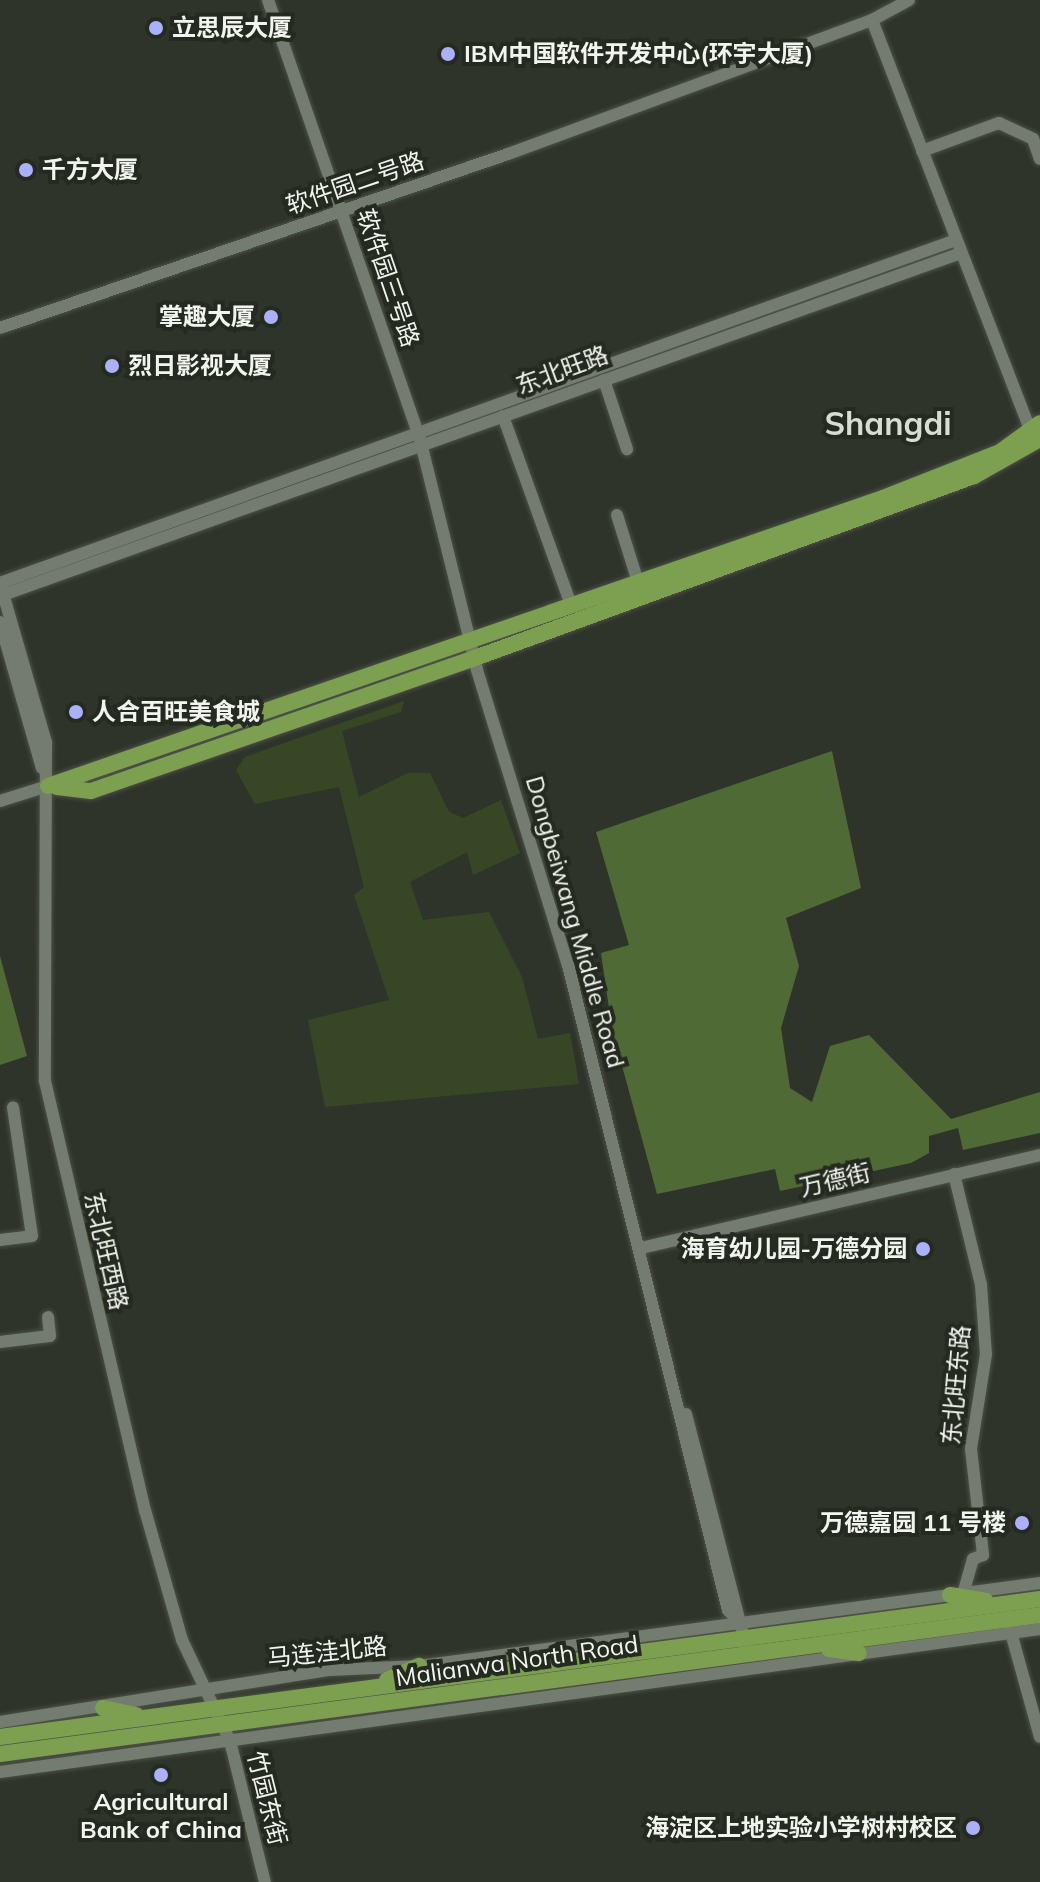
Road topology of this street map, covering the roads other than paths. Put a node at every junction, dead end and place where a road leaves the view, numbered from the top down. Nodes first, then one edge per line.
1 (268, 0) edge
2 (909, 0) edge
3 (872, 20) junction
4 (922, 151) junction
5 (1040, 159) edge
6 (341, 212) junction
7 (956, 240) junction
8 (961, 253) junction
9 (0, 328) edge
10 (604, 380) junction
11 (503, 416) junction
12 (1036, 433) edge
13 (418, 441) junction
14 (627, 449) dead end
15 (617, 515) dead end
16 (638, 582) junction
17 (1, 591) edge
18 (571, 605) junction
19 (0, 622) edge
20 (475, 650) junction
21 (48, 786) junction
22 (0, 801) edge
23 (13, 1107) dead end
24 (1040, 1155) edge
25 (954, 1174) junction
26 (0, 1240) edge
27 (641, 1248) junction
28 (48, 1317) dead end
29 (0, 1342) edge
30 (1040, 1583) edge
31 (957, 1594) junction
32 (1040, 1599) edge
33 (1040, 1615) edge
34 (1007, 1619) junction
35 (1040, 1629) edge
36 (745, 1639) junction
37 (808, 1646) junction
38 (859, 1653) junction
39 (419, 1666) junction
40 (369, 1688) junction
41 (205, 1689) junction
42 (103, 1708) junction
43 (220, 1717) junction
44 (149, 1718) junction
45 (0, 1722) edge
46 (0, 1737) edge
47 (1040, 1737) edge
48 (230, 1741) junction
49 (0, 1754) edge
50 (0, 1772) edge
51 (265, 1882) edge

1 - 6 street, 软件园三号路
2 - 3 street, 软件园二号路
3 - 4 street
3 - 6 street, 软件园二号路
4 - 5 street
4 - 7 street
6 - 9 street, 软件园二号路
6 - 13 street, 软件园三号路
7 - 8 street
7 - 13 street, 东北旺路
8 - 10 street, 东北旺路
8 - 12 street
10 - 11 street, 东北旺路
10 - 14 street
11 - 13 street, 东北旺路
11 - 18 street
12 - 16 main road
12 - 20 main road
13 - 17 street, 东北旺路
13 - 20 street, Dongbeiwang Middle Road
15 - 16 street
16 - 18 main road
17 - 21 street, 东北旺西路
18 - 20 main road
19 - 21 street, 东北旺西路
20 - 21 main road
20 - 27 street, Dongbeiwang Middle Road
21 - 22 street
21 - 41 street, 东北旺西路
23 - 26 street
24 - 25 street, 万德街
25 - 27 street, 万德街
25 - 31 street, 东北旺东路
27 - 36 street, Dongbeiwang Middle Road
28 - 29 street
30 - 31 street, 马连洼北路
31 - 34 main road
31 - 36 street, 马连洼北路
32 - 34 main road, Malianwa North Road
33 - 34 main road, Malianwa North Road
34 - 35 street
34 - 36 main road, Malianwa North Road
34 - 37 main road, Malianwa North Road
34 - 38 street
34 - 47 street
36 - 37 main road, Malianwa North Road
36 - 39 street, 马连洼北路
36 - 40 main road, Malianwa North Road
36 - 43 main road, Malianwa North Road
37 - 38 main road
38 - 48 street
39 - 40 main road
39 - 41 street, 马连洼北路
40 - 43 main road, Malianwa North Road
41 - 42 street, 马连洼北路
41 - 43 street, 东北旺西路
42 - 44 main road
42 - 45 street, 马连洼北路
43 - 44 main road, Malianwa North Road
43 - 48 street, 竹园东街
43 - 49 main road, Malianwa North Road
44 - 46 main road, Malianwa North Road
48 - 50 street
48 - 51 street, 竹园东街

